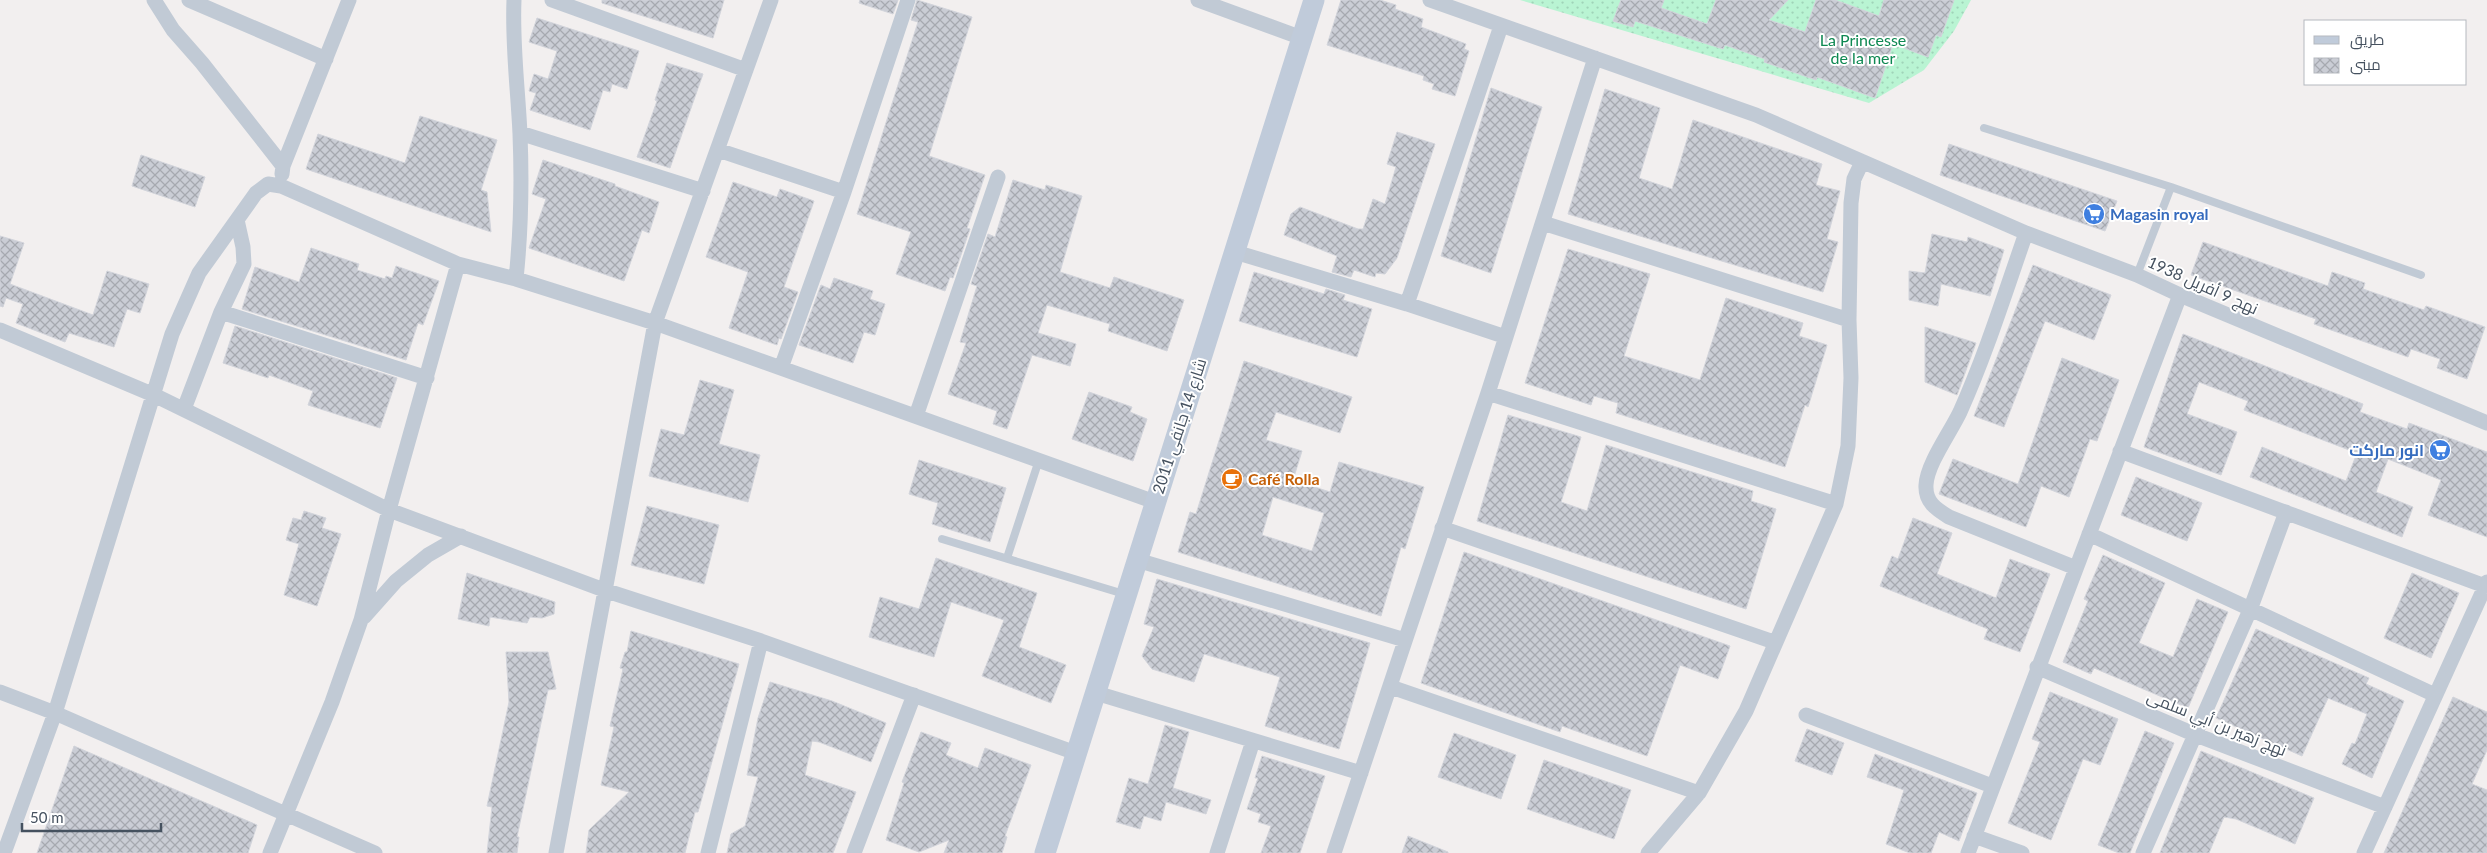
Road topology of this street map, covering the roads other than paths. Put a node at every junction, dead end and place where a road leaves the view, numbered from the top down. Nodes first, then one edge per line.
1 (154, 0) edge
2 (189, 0) edge
3 (349, 0) edge
4 (514, 0) edge
5 (552, 0) edge
6 (771, 0) edge
7 (908, 0) edge
8 (1198, 0) edge
9 (1314, 0) edge
10 (1430, 0) edge
11 (1501, 26) junction
12 (1302, 38) junction
13 (1595, 58) junction
14 (326, 59) junction
15 (746, 70) junction
16 (1984, 128) dead end
17 (520, 133) junction
18 (718, 150) junction
19 (1867, 164) junction
20 (283, 166) junction
21 (998, 177) dead end
22 (281, 186) junction
23 (2171, 187) junction
24 (703, 191) junction
25 (844, 192) junction
26 (237, 220) junction
27 (1543, 223) junction
28 (2026, 233) junction
29 (1235, 252) junction
30 (458, 264) junction
31 (2137, 275) junction
32 (2421, 275) dead end
33 (516, 280) junction
34 (2180, 295) junction
35 (1407, 304) junction
36 (221, 312) junction
37 (1849, 320) junction
38 (655, 323) junction
39 (0, 330) edge
40 (1506, 337) junction
41 (782, 368) junction
42 (426, 378) junction
43 (1488, 393) junction
44 (154, 395) junction
45 (184, 410) junction
46 (916, 416) junction
47 (2487, 423) edge
48 (2120, 451) junction
49 (1039, 460) junction
50 (1155, 502) junction
51 (1836, 504) junction
52 (389, 510) junction
53 (2286, 512) junction
54 (1442, 528) junction
55 (2089, 534) junction
56 (461, 536) junction
57 (942, 539) dead end
58 (1007, 558) junction
59 (1136, 560) junction
60 (2076, 568) junction
61 (2486, 584) edge
62 (604, 590) junction
63 (1126, 594) junction
64 (2250, 610) junction
65 (362, 620) junction
66 (1405, 640) junction
67 (762, 641) junction
68 (1774, 642) junction
69 (2037, 667) junction
70 (1391, 687) junction
71 (0, 692) edge
72 (1096, 692) junction
73 (914, 695) junction
74 (2434, 695) junction
75 (55, 712) junction
76 (1806, 716) dead end
77 (2196, 735) junction
78 (1253, 741) junction
79 (1076, 753) junction
80 (1361, 772) junction
81 (1992, 786) junction
82 (1698, 793) junction
83 (2385, 807) junction
84 (285, 815) junction
85 (1974, 836) junction
86 (4, 853) edge
87 (270, 853) edge
88 (375, 853) edge
89 (556, 853) edge
90 (708, 853) edge
91 (854, 853) edge
92 (1045, 853) edge
93 (1217, 853) edge
94 (1334, 853) edge
95 (1648, 853) edge
96 (1968, 853) edge
97 (2022, 853) edge
98 (2143, 853) edge
99 (2364, 853) edge

1 - 20 street
2 - 14 street
3 - 14 street
4 - 17 street
5 - 15 street
6 - 15 street
7 - 25 street
8 - 12 street
9 - 12 street, شارع 14 جانفي 2011
10 - 11 street, نهج 9 أفريل 1938
11 - 13 street, نهج 9 أفريل 1938
11 - 35 street
12 - 29 street, شارع 14 جانفي 2011
13 - 19 street, نهج 9 أفريل 1938
13 - 27 street
14 - 20 street
15 - 18 street
16 - 23 lane
17 - 24 street
17 - 33 street
18 - 24 street
18 - 25 street
19 - 28 street, نهج 9 أفريل 1938
19 - 37 street
20 - 22 street
21 - 46 street
22 - 26 street
22 - 30 street
23 - 31 lane
23 - 32 lane
24 - 38 street
25 - 41 street
26 - 36 street
26 - 44 street
27 - 37 street
27 - 40 street
28 - 31 street, نهج 9 أفريل 1938
28 - 60 street
29 - 35 street
29 - 50 street, شارع 14 جانفي 2011
30 - 33 street
30 - 42 street
31 - 34 street, نهج 9 أفريل 1938
33 - 38 street
34 - 47 street, نهج 9 أفريل 1938
34 - 48 street
35 - 40 street
36 - 42 street
36 - 45 street
37 - 51 street
38 - 41 street
38 - 62 street
39 - 44 street
40 - 43 street
41 - 46 street
42 - 52 street
43 - 51 street
43 - 54 street
44 - 45 street
44 - 75 street
45 - 52 street
46 - 49 street
48 - 53 street
48 - 55 street
49 - 50 street
49 - 58 lane
50 - 59 street, شارع 14 جانفي 2011
51 - 68 street
52 - 56 street
52 - 65 street
53 - 61 street
53 - 64 street
54 - 66 street
54 - 68 street
55 - 60 street
55 - 64 street
56 - 62 street
56 - 65 street
57 - 58 lane
58 - 63 lane
59 - 63 street, شارع 14 جانفي 2011
59 - 66 street
60 - 69 street
61 - 74 street
62 - 67 street
62 - 89 street
63 - 72 street, شارع 14 جانفي 2011
64 - 74 street
64 - 77 street
65 - 84 street
66 - 70 street
67 - 73 street
67 - 90 street
68 - 82 street
69 - 77 street, نهج زهير بن أبي سلمى
69 - 81 street
70 - 80 street
70 - 82 street
71 - 75 street
72 - 78 street
72 - 79 street, شارع 14 جانفي 2011
73 - 79 street
73 - 91 street
74 - 83 street
75 - 84 street
75 - 86 street
76 - 81 street
77 - 83 street, نهج زهير بن أبي سلمى
77 - 98 street
78 - 80 street
78 - 93 street
79 - 92 street, شارع 14 جانفي 2011
80 - 94 street
81 - 85 street
82 - 95 street
83 - 99 street
84 - 87 street
84 - 88 street
85 - 96 street
85 - 97 street

